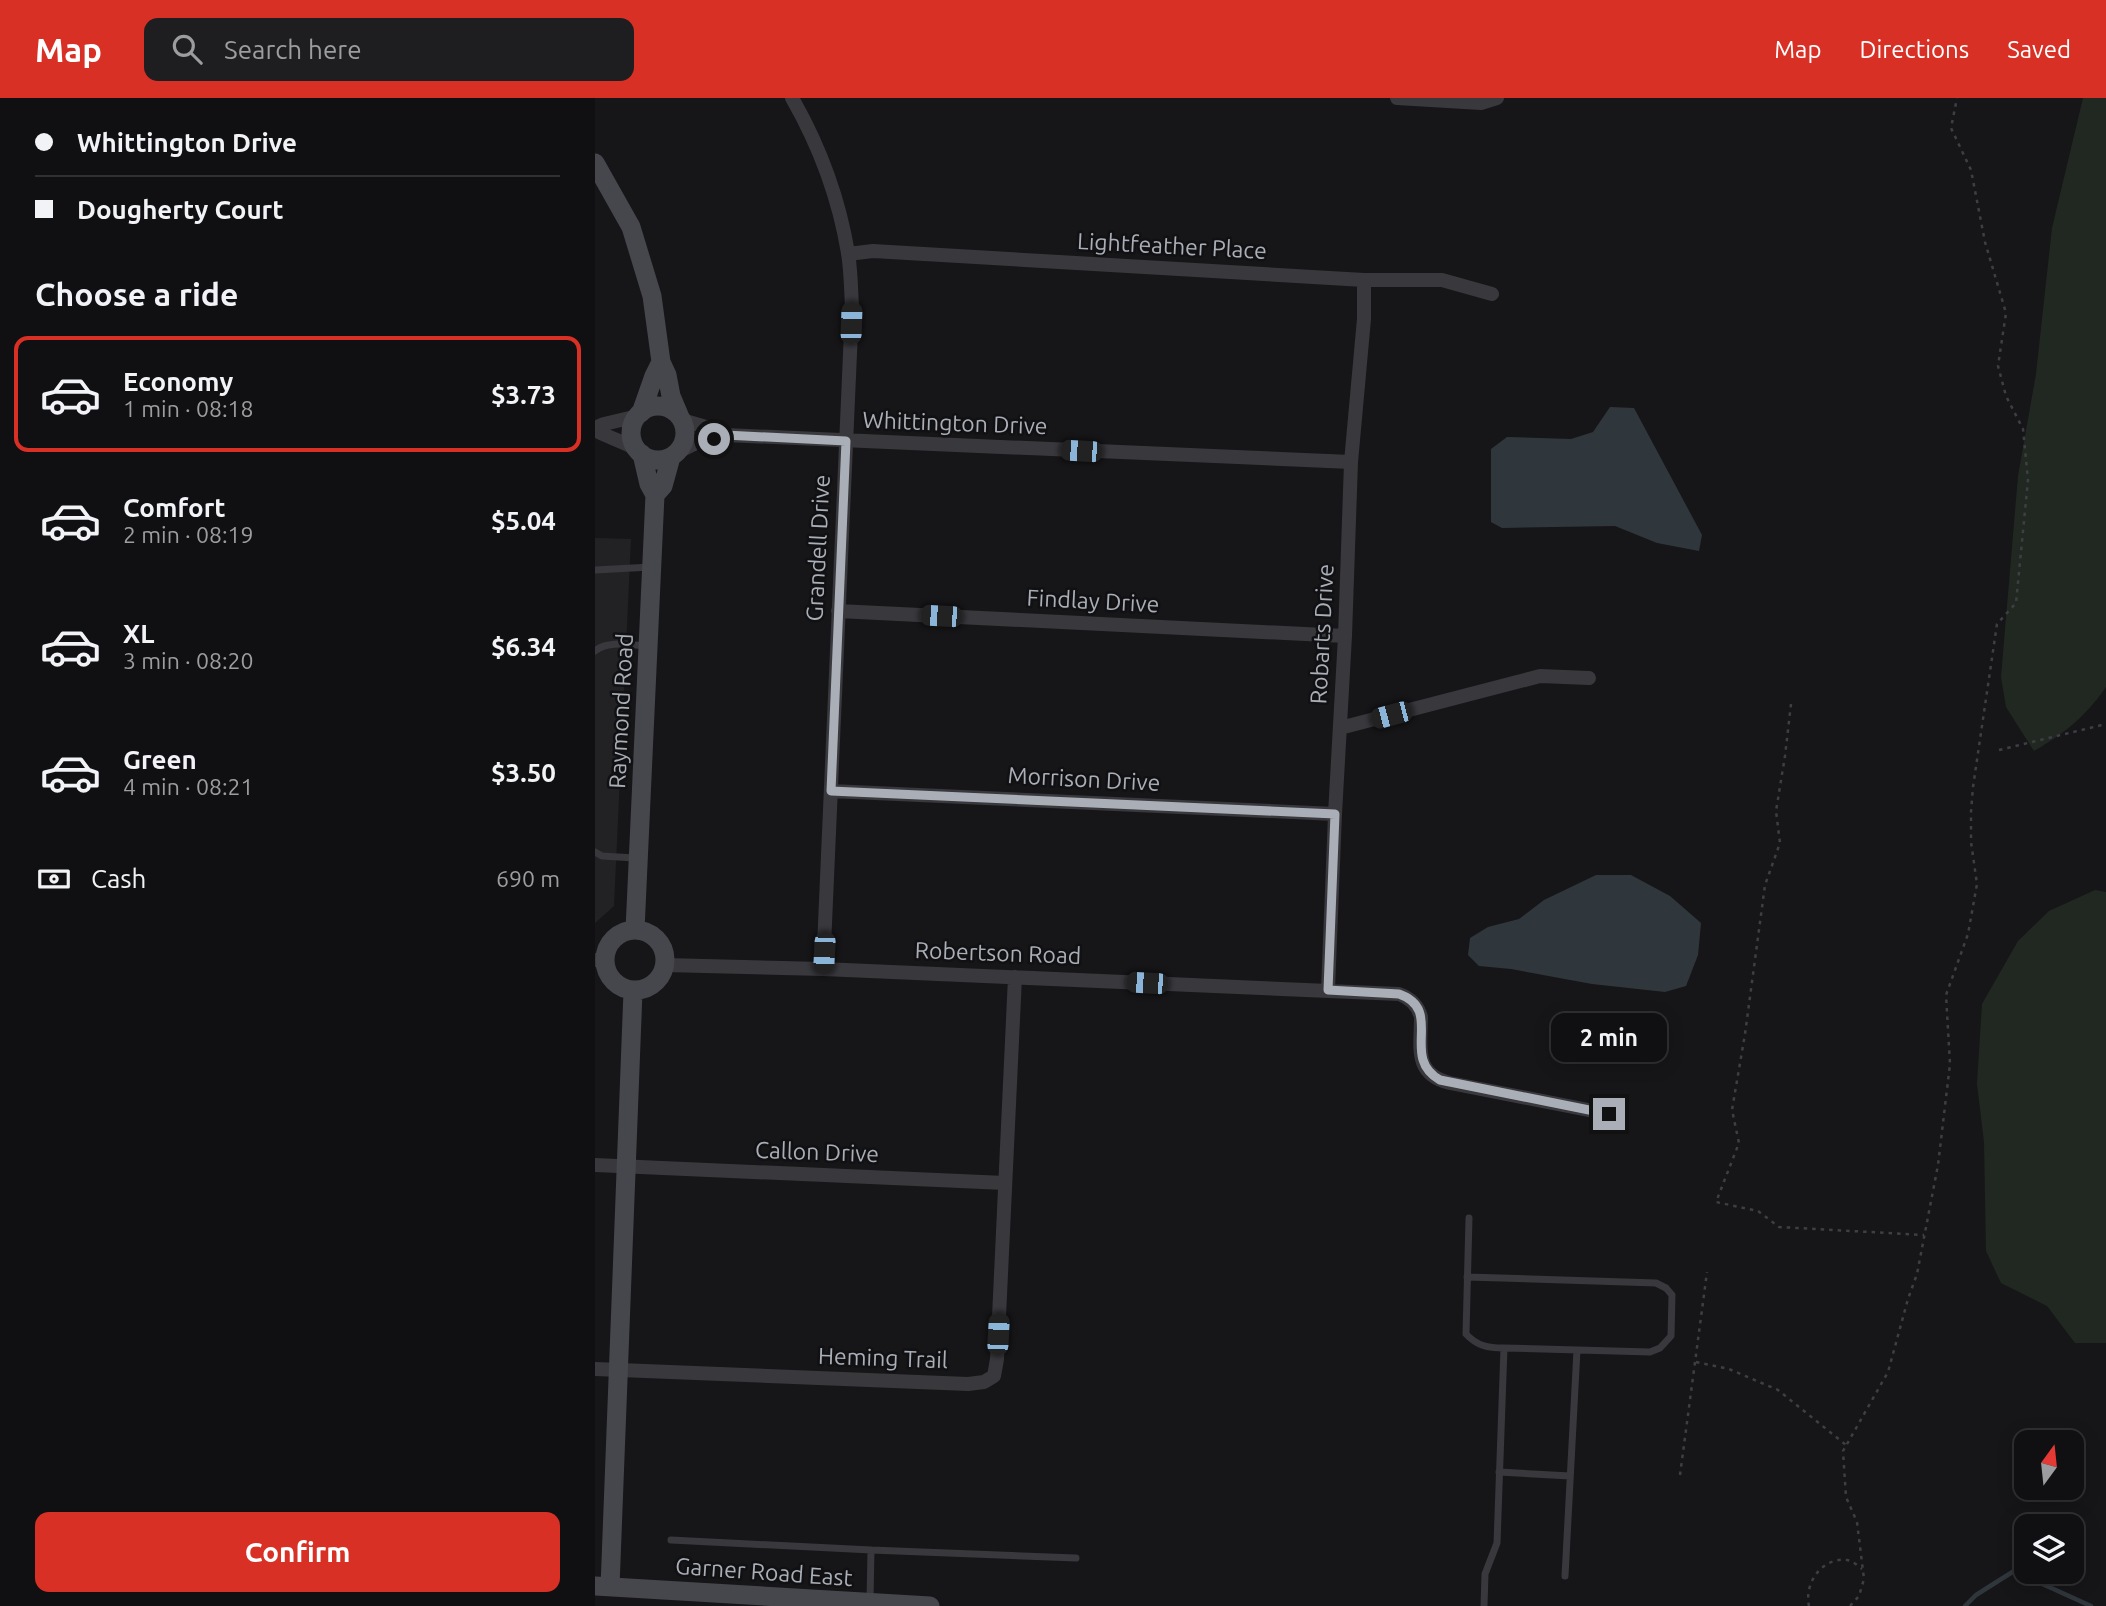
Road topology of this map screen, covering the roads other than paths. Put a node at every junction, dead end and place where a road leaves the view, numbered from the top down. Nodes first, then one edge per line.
1 (792, 98) edge
2 (1397, 98) edge
3 (1497, 98) edge
4 (595, 163) edge
5 (848, 254) junction
6 (1364, 280) junction
7 (1492, 294) dead end
8 (661, 362) junction
9 (639, 414) junction
10 (680, 417) junction
11 (595, 429) edge
12 (725, 435) junction
13 (846, 441) junction
14 (640, 452) junction
15 (673, 455) junction
16 (1351, 462) junction
17 (655, 495) junction
18 (652, 567) junction
19 (595, 572) edge
20 (838, 611) junction
21 (1345, 636) junction
22 (648, 646) junction
23 (595, 651) edge
24 (1589, 678) dead end
25 (1340, 728) junction
26 (831, 791) junction
27 (1335, 814) junction
28 (595, 852) edge
29 (638, 858) junction
30 (635, 930) junction
31 (600, 960) edge
32 (665, 965) junction
33 (823, 969) junction
34 (1014, 977) junction
35 (1328, 990) junction
36 (633, 991) junction
37 (1609, 1114) dead end
38 (595, 1165) edge
39 (627, 1167) junction
40 (1005, 1183) junction
41 (1469, 1218) dead end
42 (1467, 1277) junction
43 (1504, 1348) junction
44 (1577, 1350) junction
45 (595, 1369) edge
46 (620, 1370) junction
47 (1499, 1472) junction
48 (1570, 1476) junction
49 (671, 1540) dead end
50 (871, 1550) junction
51 (1076, 1558) dead end
52 (1565, 1576) dead end
53 (603, 1586) edge
54 (870, 1604) junction
55 (930, 1606) edge
56 (1484, 1606) edge

1 - 5 street, Grandell Drive
2 - 3 street
4 - 8 street
5 - 6 street, Lightfeather Place
5 - 13 street, Grandell Drive
6 - 7 street, Lightfeather Place
6 - 16 street, Robarts Drive
8 - 9 street
8 - 10 street
9 - 10 street
9 - 11 street
9 - 14 street
10 - 12 street, Whittington Drive
10 - 15 street
11 - 14 street
12 - 13 street, Whittington Drive
12 - 15 street, Whittington Drive
13 - 16 street, Whittington Drive
13 - 20 street, Grandell Drive
14 - 15 street
14 - 17 street, Raymond Road
15 - 17 street, Raymond Road
16 - 21 street, Robarts Drive
17 - 18 street, Raymond Road
18 - 19 lane
18 - 22 street, Raymond Road
20 - 21 street, Findlay Drive
20 - 26 street, Grandell Drive
21 - 25 street, Robarts Drive
22 - 23 lane
22 - 29 street, Raymond Road
24 - 25 street
25 - 27 street, Robarts Drive
26 - 27 street, Morrison Drive
26 - 33 street, Grandell Drive
27 - 35 street, Robarts Drive
28 - 29 lane
29 - 30 street, Raymond Road
30 - 31 street
30 - 32 street
31 - 36 street
32 - 33 street, Robertson Road
32 - 36 street
33 - 34 street, Robertson Road
34 - 35 street, Robertson Road
34 - 40 street, Heming Trail
35 - 37 street, Robertson Road
36 - 39 street
38 - 39 street, Callon Drive
39 - 40 street, Callon Drive
39 - 46 street
40 - 46 street, Heming Trail
41 - 42 lane
42 - 43 lane
42 - 44 lane
43 - 44 lane
43 - 47 lane
44 - 48 lane
45 - 46 street
46 - 53 street
47 - 48 lane
47 - 56 lane
48 - 52 lane
49 - 50 lane
50 - 51 lane
50 - 54 lane
53 - 54 street, Garner Road East
54 - 55 street, Garner Road East

